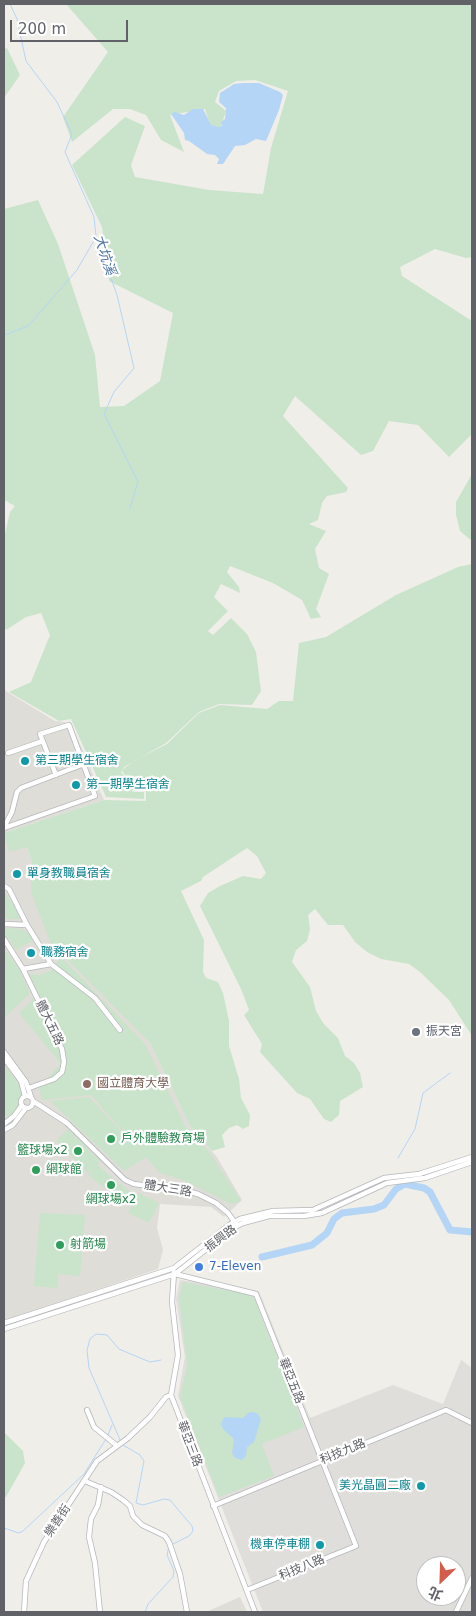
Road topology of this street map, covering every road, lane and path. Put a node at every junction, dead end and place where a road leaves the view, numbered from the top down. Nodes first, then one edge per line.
1 (43, 741) junction
2 (8, 753) dead end
3 (84, 764) junction
4 (56, 775) junction
5 (4, 828) edge
6 (4, 886) edge
7 (4, 924) edge
8 (27, 925) junction
9 (4, 939) edge
10 (51, 964) junction
11 (23, 970) junction
12 (120, 1030) dead end
13 (4, 1052) edge
14 (4, 1058) edge
15 (29, 1088) junction
16 (30, 1098) junction
17 (24, 1106) junction
18 (4, 1124) edge
19 (4, 1130) edge
20 (472, 1156) edge
21 (472, 1162) edge
22 (236, 1224) junction
23 (174, 1268) junction
24 (174, 1274) junction
25 (4, 1323) edge
26 (4, 1329) edge
27 (171, 1395) junction
28 (87, 1410) dead end
29 (472, 1423) edge
30 (117, 1444) junction
31 (323, 1460) junction
32 (85, 1481) junction
33 (101, 1487) junction
34 (213, 1506) junction
35 (356, 1546) joint
36 (472, 1578) edge
37 (247, 1590) junction
38 (24, 1612) edge
39 (100, 1612) edge
40 (187, 1612) edge
41 (255, 1612) edge
42 (456, 1612) edge

1 - 2 street
1 - 3 street
1 - 4 street
3 - 4 street
3 - 5 street
4 - 5 street
6 - 8 street
7 - 8 street
8 - 10 street
9 - 11 street, 體大五路
10 - 11 street
10 - 12 street
11 - 15 street, 體大五路
13 - 15 street
14 - 16 street
15 - 16 street
16 - 17 street
16 - 17 street
16 - 22 street, 體大三路
17 - 18 street
17 - 19 street
20 - 22 street, 振興路
21 - 22 street, 振興路
22 - 23 street, 振興路
22 - 24 street, 振興路
23 - 24 street
23 - 25 street, 振興路
24 - 26 street, 振興路
24 - 27 street
24 - 31 street, 華亞五路
27 - 30 street, 樂善街
27 - 34 street, 華亞三路
28 - 30 street
29 - 31 street, 科技九路
30 - 32 street, 樂善街
31 - 34 street, 科技九路
31 - 35 street, 華亞五路
32 - 33 street
32 - 38 street, 樂善街
33 - 39 street
33 - 40 street
34 - 37 street, 華亞三路
35 - 37 street, 科技八路
36 - 42 street
37 - 41 street, 華亞三路

